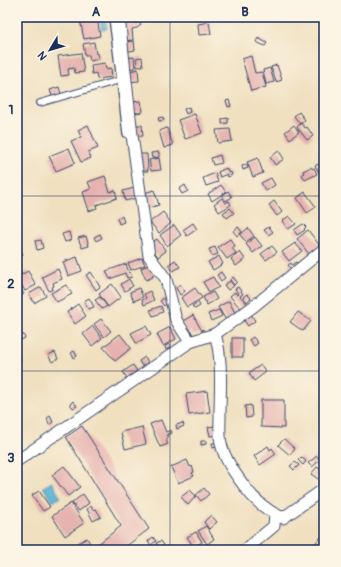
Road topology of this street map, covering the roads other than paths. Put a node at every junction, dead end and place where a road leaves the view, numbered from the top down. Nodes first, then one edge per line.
1 (112, 17) edge
2 (119, 17) edge
3 (120, 80) junction
4 (40, 103) dead end
5 (127, 137) dead end
6 (324, 249) edge
7 (215, 334) junction
8 (190, 342) junction
9 (17, 461) edge
10 (324, 489) edge
11 (274, 514) junction
12 (245, 550) edge

1 - 3 lane
2 - 8 street
3 - 4 lane
3 - 5 lane
6 - 7 street
7 - 8 street
7 - 11 street
8 - 9 street
10 - 11 street
11 - 12 street

